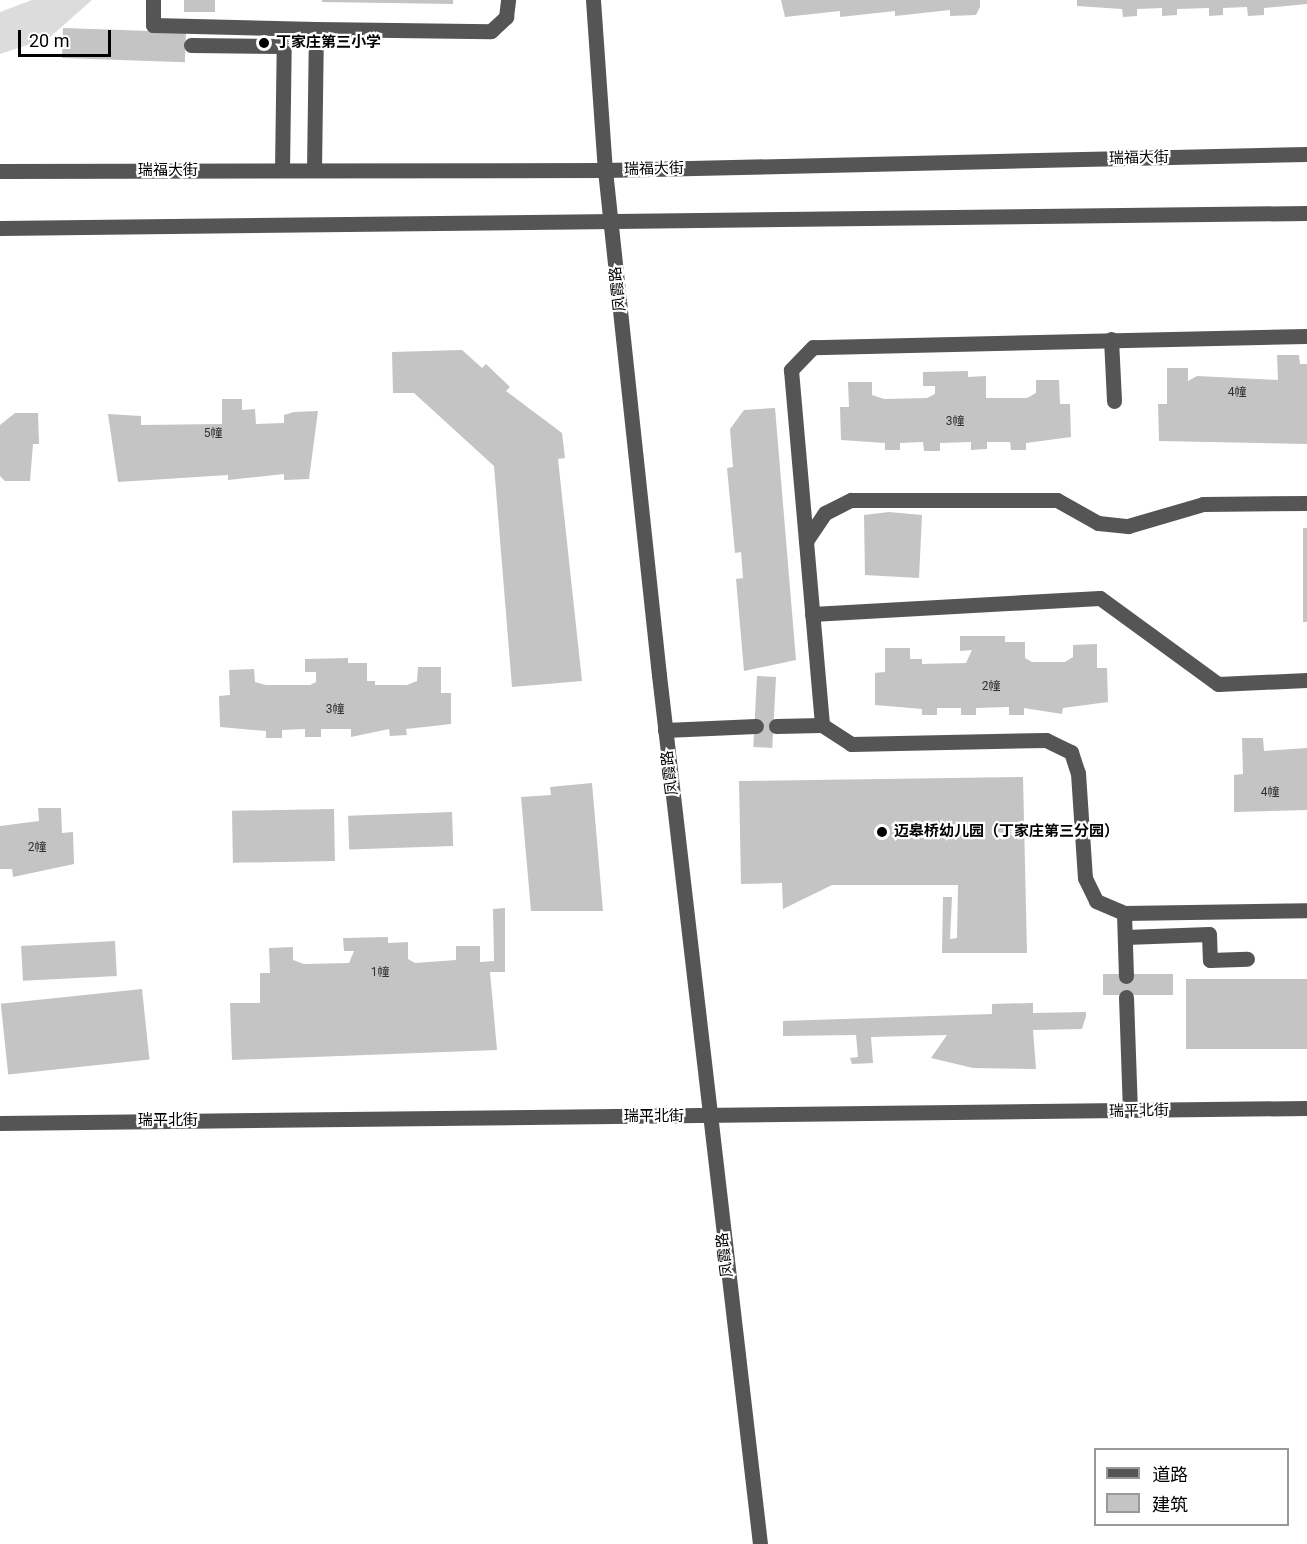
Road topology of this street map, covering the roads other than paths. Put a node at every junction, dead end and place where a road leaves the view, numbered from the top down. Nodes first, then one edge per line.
1 (153, 0) edge
2 (508, 0) edge
3 (593, 0) edge
4 (284, 28) junction
5 (316, 29) junction
6 (190, 45) dead end
7 (284, 46) junction
8 (1307, 154) edge
9 (315, 170) junction
10 (605, 170) junction
11 (0, 171) edge
12 (282, 171) junction
13 (1307, 213) edge
14 (610, 221) junction
15 (0, 228) edge
16 (1307, 336) edge
17 (1111, 339) junction
18 (1114, 401) dead end
19 (1307, 502) edge
20 (806, 541) junction
21 (812, 614) junction
22 (1307, 680) edge
23 (822, 724) junction
24 (756, 726) dead end
25 (776, 726) dead end
26 (665, 730) junction
27 (1307, 910) edge
28 (1124, 913) junction
29 (1125, 937) junction
30 (1247, 959) dead end
31 (1126, 976) dead end
32 (1126, 997) dead end
33 (1307, 1108) edge
34 (1130, 1111) junction
35 (709, 1117) junction
36 (0, 1123) edge
37 (760, 1544) edge

1 - 4 street
2 - 5 street
3 - 10 street, 凤霞路
4 - 5 street
4 - 7 street
5 - 9 street
6 - 7 street
7 - 12 street
8 - 10 street, 瑞福大街
9 - 10 street, 瑞福大街
9 - 12 street, 瑞福大街
10 - 14 street, 凤霞路
11 - 12 street, 瑞福大街
13 - 14 street
14 - 15 street
14 - 26 street, 凤霞路
16 - 17 street
17 - 18 street
17 - 20 street
19 - 20 street
20 - 21 street
21 - 22 street
21 - 23 street
23 - 25 street
23 - 28 street
24 - 26 street
26 - 35 street, 凤霞路
27 - 28 street
28 - 29 street
29 - 30 street
29 - 31 street
32 - 34 street
33 - 34 street, 瑞平北街
34 - 35 street, 瑞平北街
35 - 36 street, 瑞平北街
35 - 37 street, 凤霞路

